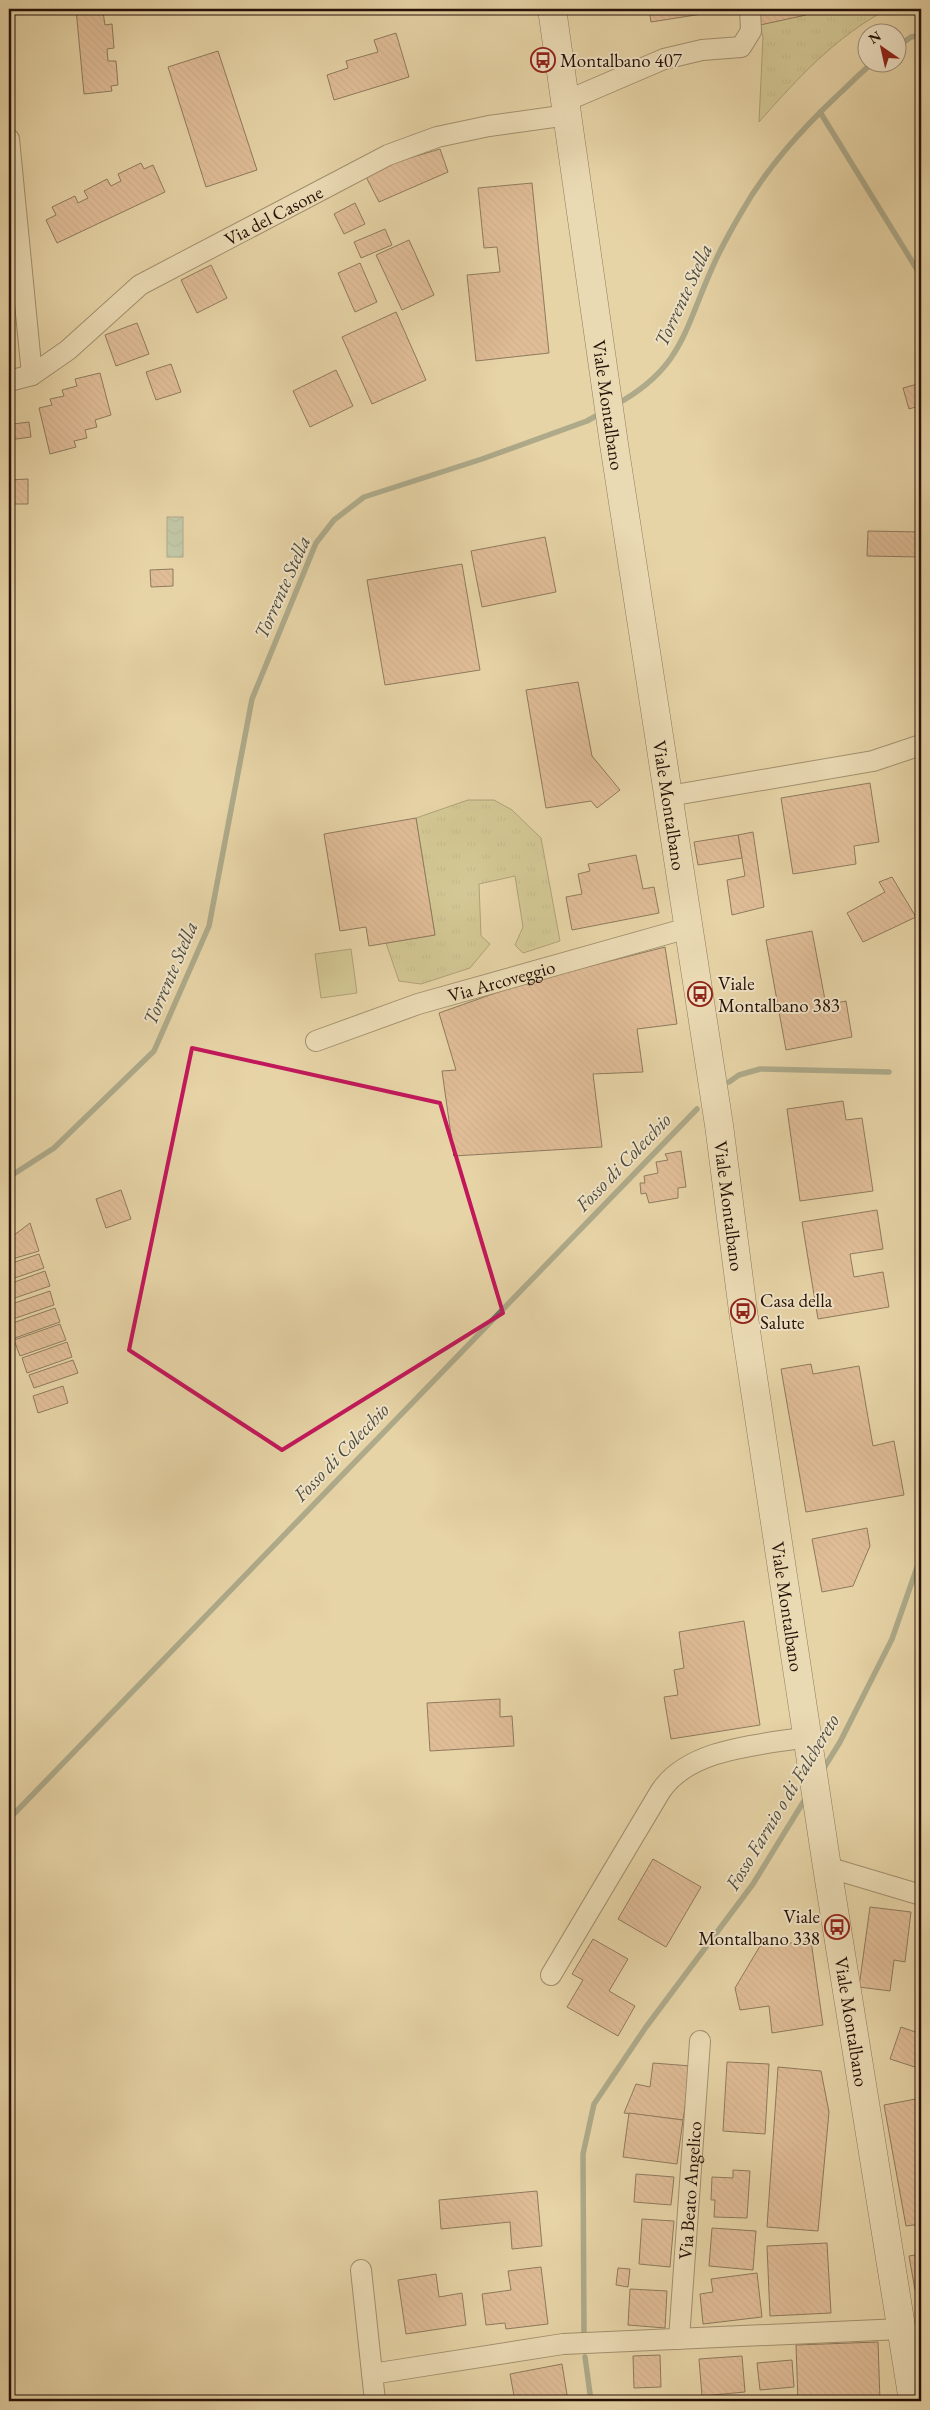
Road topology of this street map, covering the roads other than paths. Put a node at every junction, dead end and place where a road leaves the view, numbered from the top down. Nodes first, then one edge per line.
1 (552, 9) edge
2 (750, 9) edge
3 (567, 108) junction
4 (9, 139) edge
5 (32, 375) junction
6 (9, 381) edge
7 (921, 745) edge
8 (669, 796) junction
9 (688, 928) junction
10 (316, 1041) dead end
11 (809, 1745) junction
12 (828, 1867) junction
13 (921, 1895) edge
14 (552, 1975) dead end
15 (700, 2041) dead end
16 (361, 2270) dead end
17 (901, 2329) junction
18 (679, 2339) junction
19 (372, 2374) junction
20 (375, 2401) edge
21 (913, 2401) edge

1 - 3 main road, Viale Montalbano
2 - 3 street, Via del Casone
3 - 5 street, Via del Casone
3 - 8 main road, Viale Montalbano
4 - 5 street
5 - 6 street, Via del Casone
7 - 8 street
8 - 9 main road, Viale Montalbano
9 - 10 street, Via Arcoveggio
9 - 11 main road, Viale Montalbano
11 - 12 main road, Viale Montalbano
11 - 14 street
12 - 13 street
12 - 17 main road, Viale Montalbano
15 - 18 street, Via Beato Angelico
16 - 19 street
17 - 18 street
17 - 21 main road, Viale Montalbano
18 - 19 street
19 - 20 street

